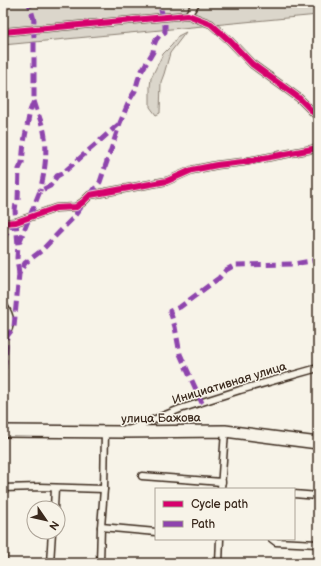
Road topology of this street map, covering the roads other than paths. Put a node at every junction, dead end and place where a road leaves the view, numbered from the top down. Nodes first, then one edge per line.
1 (196, 3) edge
2 (188, 15) junction
3 (3, 32) edge
4 (318, 117) edge
5 (318, 148) edge
6 (3, 223) edge
7 (3, 304) edge
8 (3, 337) edge
9 (318, 368) edge
10 (225, 430) junction
11 (3, 431) edge
12 (104, 431) junction
13 (124, 432) junction
14 (318, 443) edge
15 (142, 476) dead end
16 (222, 482) junction
17 (3, 488) edge
18 (55, 488) junction
19 (221, 488) edge
20 (104, 489) junction
21 (295, 494) edge
22 (318, 496) edge
23 (54, 500) edge
24 (101, 527) junction
25 (155, 532) edge
26 (51, 540) edge
27 (220, 540) edge
28 (273, 540) edge
29 (318, 544) edge
30 (3, 551) edge
31 (3, 563) edge
32 (50, 563) edge
33 (100, 563) edge
34 (219, 563) edge

1 - 2 street
2 - 3 street
2 - 4 street
5 - 6 street
7 - 8 street
9 - 13 street, Инициативная улица
10 - 13 highway, улица Бажова
10 - 14 highway, улица Бажова
10 - 16 street
11 - 12 highway, улица Бажова
12 - 13 highway, улица Бажова
12 - 20 street
15 - 16 street
16 - 19 street
17 - 18 street
18 - 20 street
18 - 23 street
20 - 24 street
21 - 22 street
24 - 25 street
24 - 33 street
26 - 32 street
27 - 34 street
28 - 29 street
30 - 31 street

